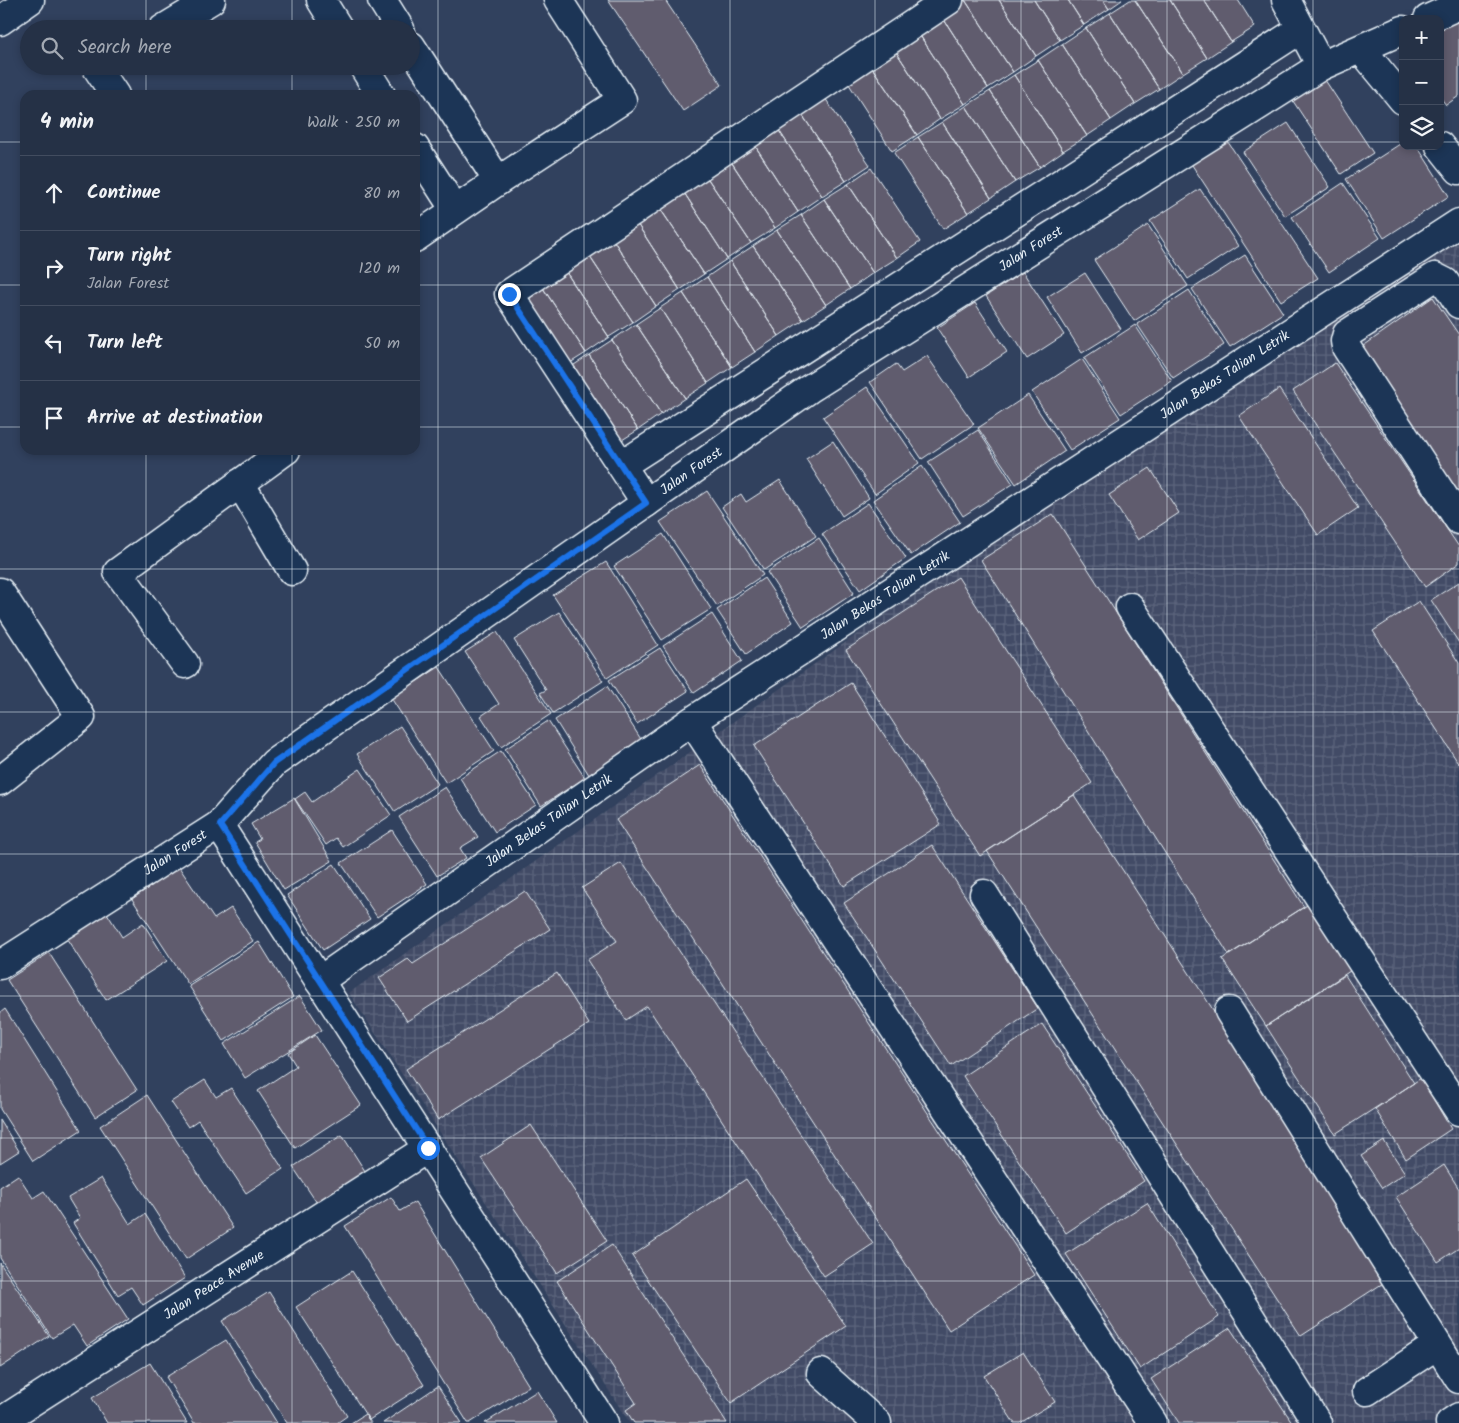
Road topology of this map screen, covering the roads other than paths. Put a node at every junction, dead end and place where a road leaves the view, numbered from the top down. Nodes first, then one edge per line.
1 (30, 0) edge
2 (211, 0) edge
3 (321, 0) edge
4 (382, 0) edge
5 (558, 0) edge
6 (949, 0) edge
7 (1286, 0) edge
8 (1459, 4) edge
9 (1436, 15) edge
10 (178, 20) edge
11 (333, 20) edge
12 (394, 20) edge
13 (0, 21) edge
14 (1301, 28) junction
15 (1399, 32) edge
16 (1361, 49) junction
17 (420, 60) edge
18 (1321, 66) junction
19 (102, 75) edge
20 (369, 75) edge
21 (112, 90) edge
22 (378, 90) edge
23 (1399, 95) edge
24 (1443, 150) edge
25 (420, 156) edge
26 (1459, 170) edge
27 (498, 181) junction
28 (455, 210) junction
29 (1459, 223) edge
30 (420, 234) edge
31 (1459, 304) edge
32 (279, 455) edge
33 (622, 464) junction
34 (240, 483) junction
35 (646, 503) junction
36 (1459, 520) edge
37 (292, 571) dead end
38 (0, 592) edge
39 (1130, 607) dead end
40 (185, 664) dead end
41 (692, 721) junction
42 (0, 782) edge
43 (220, 825) junction
44 (984, 894) dead end
45 (0, 965) edge
46 (319, 981) junction
47 (1229, 1011) dead end
48 (1459, 1111) edge
49 (428, 1148) junction
50 (1437, 1344) junction
51 (821, 1373) dead end
52 (1459, 1379) edge
53 (1368, 1391) dead end
54 (1459, 1417) edge
55 (0, 1422) edge
56 (604, 1423) edge
57 (877, 1423) edge
58 (1153, 1423) edge
59 (1317, 1423) edge
60 (1450, 1423) edge

1 - 13 street
2 - 10 street
3 - 11 street
4 - 12 street
5 - 27 street
6 - 33 street
7 - 14 street
8 - 9 street
14 - 18 street
14 - 33 street
15 - 16 street, Jalan Forest
16 - 18 street, Jalan Forest
16 - 23 street
17 - 27 street
18 - 35 street, Jalan Forest
19 - 21 street
20 - 22 street
24 - 26 street
25 - 28 street
27 - 28 street
28 - 30 street
29 - 41 street, Jalan Bekas Talian Letrik
31 - 36 street
32 - 34 street
33 - 35 street
34 - 37 street
34 - 40 street
35 - 43 street, Jalan Forest
38 - 42 street
39 - 48 street
41 - 46 street, Jalan Bekas Talian Letrik
41 - 58 street
43 - 45 street, Jalan Forest
43 - 46 street
44 - 59 street
46 - 49 street
47 - 50 street
49 - 55 street, Jalan Peace Avenue
49 - 56 street
50 - 52 street
50 - 53 street
51 - 57 street
54 - 60 street

